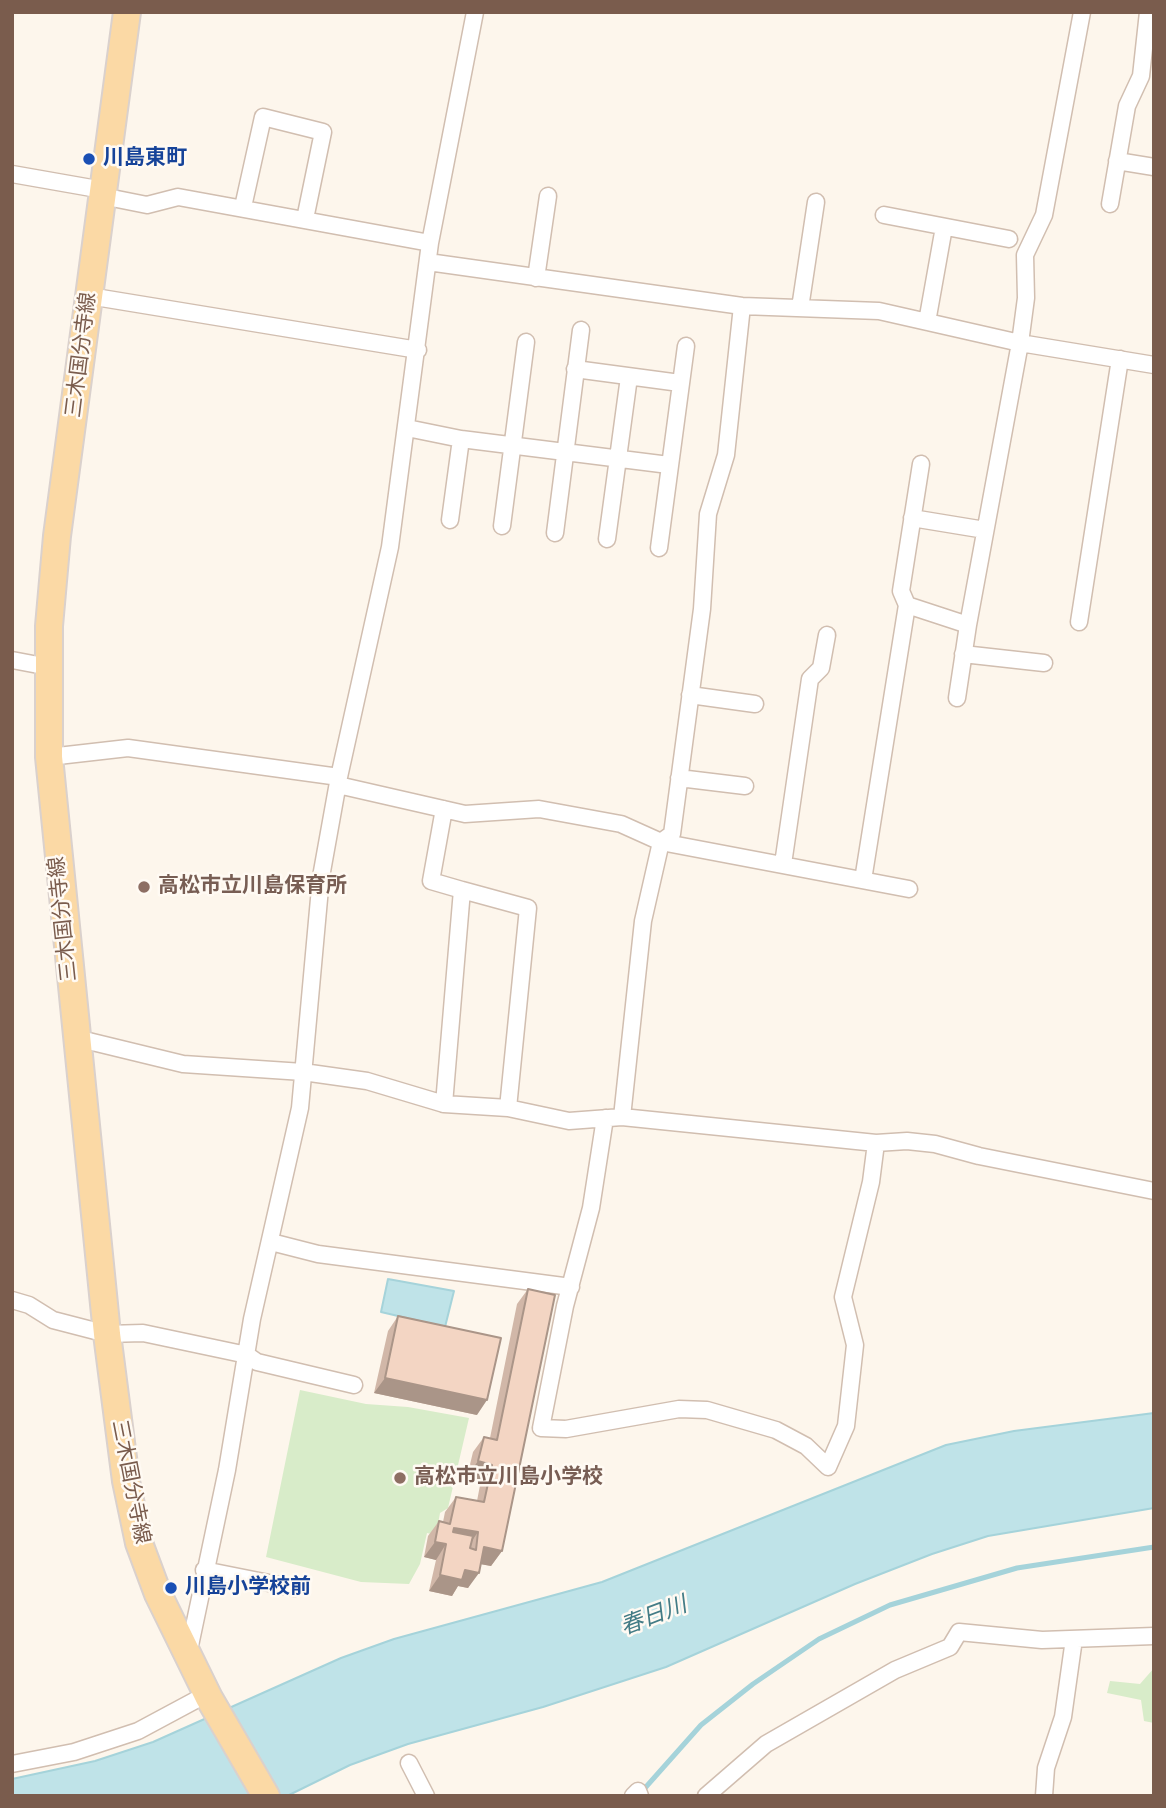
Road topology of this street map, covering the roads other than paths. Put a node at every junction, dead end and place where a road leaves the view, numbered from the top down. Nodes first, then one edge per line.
1 (127, 12) edge
2 (475, 12) edge
3 (1082, 12) edge
4 (1148, 12) edge
5 (1117, 161) junction
6 (1154, 167) edge
7 (12, 174) edge
8 (103, 193) junction
9 (548, 195) dead end
10 (816, 202) dead end
11 (1110, 204) dead end
12 (243, 207) junction
13 (884, 215) dead end
14 (305, 219) junction
15 (944, 226) junction
16 (1009, 239) dead end
17 (430, 243) junction
18 (428, 261) junction
19 (536, 278) junction
20 (89, 296) junction
21 (742, 306) junction
22 (800, 308) junction
23 (928, 322) junction
24 (581, 330) dead end
25 (526, 342) dead end
26 (1020, 343) junction
27 (685, 346) dead end
28 (418, 350) junction
29 (1120, 359) junction
30 (1154, 365) edge
31 (575, 369) junction
32 (629, 377) junction
33 (680, 383) junction
34 (407, 428) junction
35 (461, 439) junction
36 (514, 445) junction
37 (566, 452) junction
38 (618, 458) junction
39 (921, 464) dead end
40 (669, 465) junction
41 (912, 518) junction
42 (450, 520) dead end
43 (502, 526) dead end
44 (985, 530) junction
45 (555, 533) dead end
46 (607, 538) dead end
47 (659, 548) dead end
48 (907, 605) junction
49 (1079, 622) dead end
50 (968, 625) junction
51 (827, 635) dead end
52 (963, 654) junction
53 (12, 660) edge
54 (1044, 663) dead end
55 (49, 667) junction
56 (690, 695) junction
57 (957, 698) dead end
58 (755, 704) dead end
59 (49, 757) junction
60 (679, 778) junction
61 (338, 781) junction
62 (745, 786) dead end
63 (444, 809) junction
64 (661, 842) junction
65 (783, 864) junction
66 (863, 880) junction
67 (909, 889) dead end
68 (462, 890) junction
69 (76, 1038) junction
70 (303, 1072) junction
71 (444, 1104) junction
72 (508, 1108) junction
73 (622, 1117) junction
74 (605, 1118) junction
75 (876, 1143) junction
76 (1153, 1187) edge
77 (271, 1242) junction
78 (571, 1287) junction
79 (12, 1300) edge
80 (107, 1334) junction
81 (247, 1355) junction
82 (354, 1385) dead end
83 (204, 1570) junction
84 (295, 1588) dead end
85 (1154, 1636) edge
86 (1074, 1639) junction
87 (187, 1657) junction
88 (208, 1696) junction
89 (409, 1763) dead end
90 (12, 1765) edge
91 (266, 1796) edge
92 (426, 1796) edge
93 (633, 1796) edge
94 (640, 1796) edge
95 (706, 1796) edge
96 (1044, 1796) edge

1 - 8 main road, 三木国分寺線
2 - 17 street
3 - 26 street
4 - 5 street
5 - 6 street
5 - 11 street
7 - 8 street
8 - 12 street
8 - 20 main road, 三木国分寺線
9 - 19 street
10 - 22 street
12 - 14 street
12 - 14 street
13 - 15 street
14 - 17 street
15 - 16 street
15 - 23 street
17 - 18 street
18 - 19 street
18 - 28 street
19 - 21 street
20 - 28 street
20 - 55 main road, 三木国分寺線
21 - 22 street
21 - 56 street
22 - 23 street
23 - 26 street
24 - 31 street
25 - 36 street
26 - 29 street
26 - 44 street
27 - 33 street
28 - 34 street
29 - 30 street
29 - 49 street
31 - 32 street
31 - 37 street
32 - 33 street
32 - 38 street
33 - 40 street
34 - 35 street
34 - 61 street
35 - 36 street
35 - 42 street
36 - 37 street
36 - 43 street
37 - 38 street
37 - 45 street
38 - 40 street
38 - 46 street
39 - 41 street
40 - 47 street
41 - 44 street
41 - 48 street
44 - 50 street
48 - 50 street
48 - 66 street
50 - 52 street
51 - 65 street
52 - 54 street
52 - 57 street
53 - 55 street
55 - 59 main road, 三木国分寺線
56 - 58 street
56 - 60 street
59 - 61 street
59 - 69 main road, 三木国分寺線
60 - 62 street
60 - 64 street
61 - 63 street
61 - 70 street
63 - 64 street
63 - 68 street
64 - 65 street
64 - 73 street
65 - 66 street
66 - 67 street
68 - 71 street
68 - 72 street
69 - 70 street
69 - 80 main road, 三木国分寺線
70 - 71 street
70 - 77 street
71 - 72 street
72 - 74 street
73 - 74 street
73 - 75 street
74 - 78 street
75 - 76 street
75 - 78 street
77 - 78 street
77 - 81 street
79 - 80 street
80 - 81 street
80 - 87 main road, 三木国分寺線
81 - 82 street
81 - 83 street
83 - 84 street
83 - 87 street
85 - 86 street
86 - 95 street
86 - 96 street
87 - 88 main road, 三木国分寺線
88 - 90 street
88 - 91 main road, 三木国分寺線
89 - 92 street
93 - 94 street

